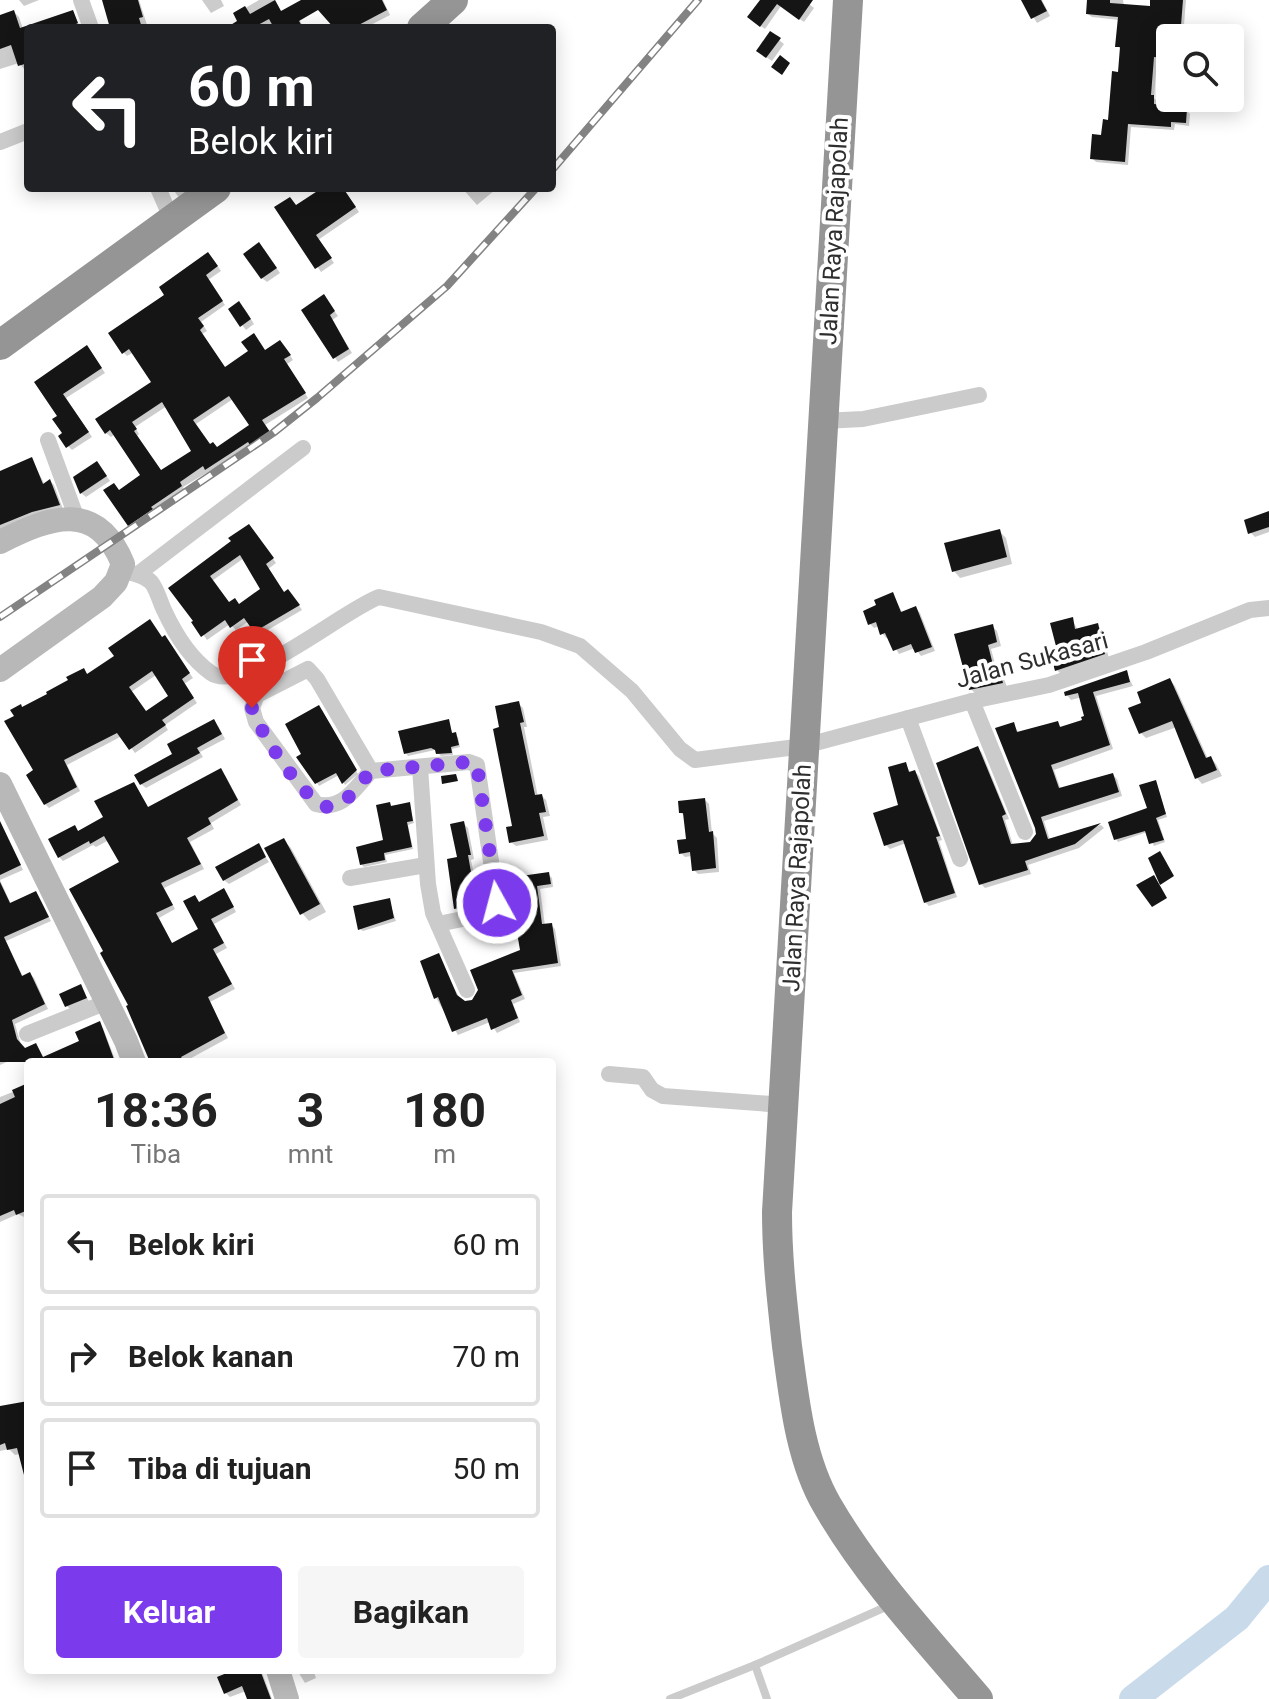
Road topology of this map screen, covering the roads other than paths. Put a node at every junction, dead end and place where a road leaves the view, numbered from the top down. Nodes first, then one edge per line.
1 (81, 0) edge
2 (453, 0) edge
3 (848, 0) edge
4 (90, 24) edge
5 (426, 24) edge
6 (24, 133) edge
7 (0, 142) edge
8 (160, 192) edge
9 (210, 192) edge
10 (172, 220) junction
11 (0, 345) edge
12 (979, 395) dead end
13 (823, 421) junction
14 (48, 440) dead end
15 (303, 448) dead end
16 (77, 519) junction
17 (0, 542) edge
18 (130, 573) junction
19 (1269, 608) edge
20 (303, 642) junction
21 (308, 669) junction
22 (0, 670) edge
23 (972, 701) junction
24 (908, 718) junction
25 (804, 746) junction
26 (485, 757) dead end
27 (420, 767) junction
28 (371, 771) junction
29 (0, 784) edge
30 (1025, 832) dead end
31 (960, 859) dead end
32 (426, 865) junction
33 (350, 878) dead end
34 (438, 924) junction
35 (467, 990) dead end
36 (107, 1002) junction
37 (27, 1034) dead end
38 (132, 1058) edge
39 (609, 1074) dead end
40 (784, 1105) junction
41 (896, 1602) junction
42 (755, 1665) junction
43 (279, 1674) edge
44 (287, 1699) edge
45 (670, 1699) edge
46 (767, 1699) edge
47 (978, 1699) edge

1 - 4 street
2 - 5 highway
3 - 13 highway, Jalan Raya Rajapolah
6 - 7 street
8 - 10 street
9 - 10 highway
10 - 11 highway
12 - 13 street
13 - 25 highway, Jalan Raya Rajapolah
14 - 16 street
15 - 18 street
16 - 17 main road
16 - 18 main road
18 - 20 street
18 - 22 main road
19 - 23 street, Jalan Sukasari
20 - 21 street
20 - 25 street, Jalan Sukasari
20 - 27 street
21 - 28 street
21 - 28 street
23 - 24 street, Jalan Sukasari
23 - 30 street
24 - 25 street, Jalan Sukasari
24 - 31 street
25 - 40 highway, Jalan Raya Rajapolah
26 - 27 street
27 - 28 street
27 - 32 street
27 - 34 street
29 - 36 main road
32 - 33 street
32 - 34 street
34 - 35 street
36 - 37 street
36 - 38 main road
39 - 40 street
40 - 41 highway, Jalan Raya Rajapolah
41 - 42 lane
41 - 47 highway, Jalan Raya Rajapolah
42 - 45 lane
42 - 46 lane
43 - 44 main road

